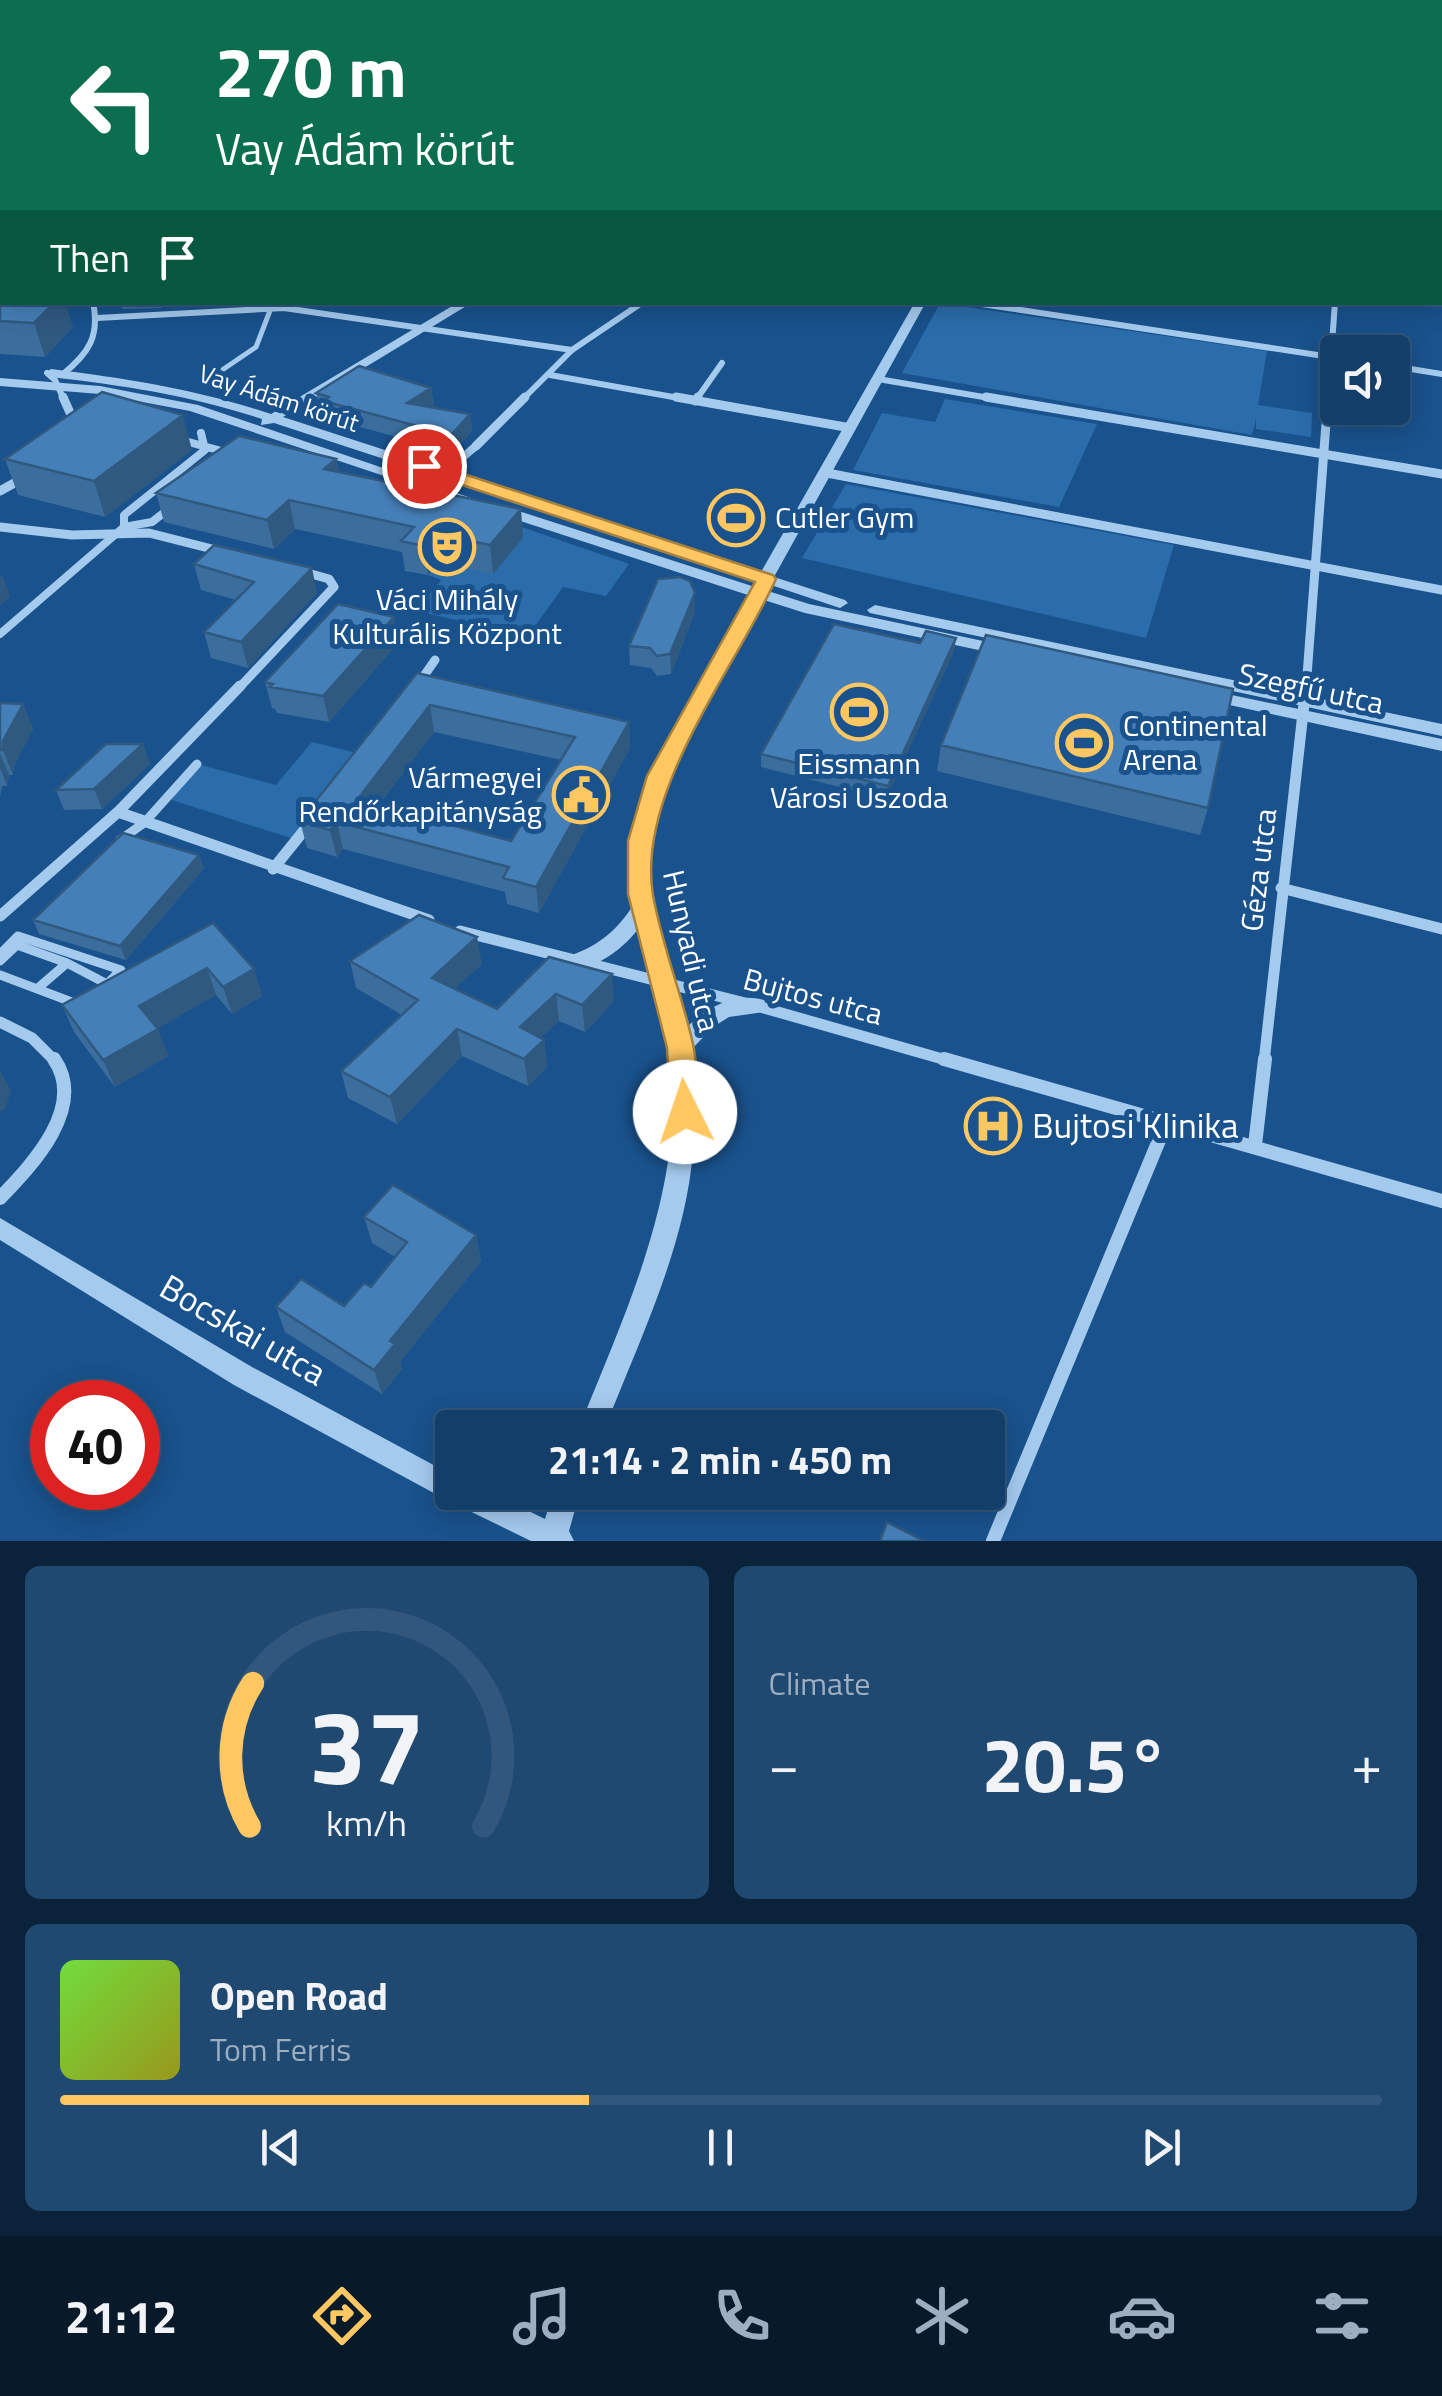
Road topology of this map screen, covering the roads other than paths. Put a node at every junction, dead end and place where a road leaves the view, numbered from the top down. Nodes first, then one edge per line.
1 (94, 305) edge
2 (273, 305) edge
3 (337, 305) edge
4 (463, 305) edge
5 (640, 305) edge
6 (918, 305) edge
7 (988, 305) edge
8 (1334, 305) edge
9 (330, 311) junction
10 (97, 318) junction
11 (427, 327) junction
12 (1334, 335) edge
13 (572, 350) junction
14 (1320, 355) edge
15 (722, 362) dead end
16 (1410, 369) edge
17 (1442, 374) edge
18 (550, 375) junction
19 (0, 376) edge
20 (54, 377) junction
21 (878, 379) junction
22 (204, 383) dead end
23 (125, 394) junction
24 (316, 396) junction
25 (695, 401) junction
26 (97, 402) edge
27 (82, 412) edge
28 (75, 421) junction
29 (264, 424) junction
30 (1326, 425) edge
31 (851, 428) junction
32 (201, 432) dead end
33 (76, 434) edge
34 (164, 436) edge
35 (327, 438) junction
36 (202, 446) junction
37 (476, 446) joint
38 (1322, 454) junction
39 (456, 463) dead end
40 (222, 466) edge
41 (24, 467) edge
42 (826, 474) junction
43 (1442, 474) edge
44 (0, 490) edge
45 (180, 500) edge
46 (0, 527) edge
47 (120, 530) junction
48 (226, 552) edge
49 (1317, 566) junction
50 (301, 571) edge
51 (762, 587) junction
52 (1442, 590) edge
53 (0, 634) edge
54 (435, 660) dead end
55 (405, 702) edge
56 (1304, 708) junction
57 (1442, 730) edge
58 (1442, 745) edge
59 (197, 764) dead end
60 (118, 812) junction
61 (320, 812) edge
62 (144, 823) junction
63 (117, 842) edge
64 (273, 868) junction
65 (1281, 888) junction
66 (643, 905) junction
67 (0, 916) edge
68 (435, 922) edge
69 (36, 924) edge
70 (453, 928) edge
71 (1442, 930) edge
72 (20, 941) junction
73 (0, 958) edge
74 (573, 962) junction
75 (67, 963) junction
76 (134, 972) edge
77 (0, 976) edge
78 (107, 984) junction
79 (666, 986) junction
80 (38, 988) junction
81 (757, 1006) junction
82 (0, 1022) edge
83 (680, 1048) junction
84 (1167, 1120) junction
85 (1254, 1146) junction
86 (0, 1198) edge
87 (1442, 1201) edge
88 (0, 1228) edge
89 (599, 1410) edge
90 (435, 1479) edge
91 (495, 1510) edge
92 (562, 1510) edge
93 (554, 1540) edge
94 (993, 1541) edge

1 - 10 street
2 - 9 street
2 - 10 street
2 - 22 street
3 - 9 street
4 - 11 street
5 - 13 street
6 - 21 street, Hunyadi utca
7 - 14 street
8 - 12 street, Géza utca
9 - 11 street
10 - 20 street
11 - 13 street
11 - 24 street
13 - 18 street
15 - 25 street
16 - 17 street
18 - 25 street
18 - 37 street
19 - 20 street, Vay Ádám körút
20 - 23 street, Vay Ádám körút
20 - 28 street
20 - 29 street, Vay Ádám körút
21 - 31 street, Hunyadi utca
21 - 38 street
23 - 26 street
23 - 29 street, Vay Ádám körút
24 - 29 street
24 - 35 street
25 - 31 street
27 - 28 street
28 - 33 street
29 - 35 street, Vay Ádám körút
29 - 51 street, Vay Ádám körút
30 - 38 street, Géza utca
31 - 42 street, Hunyadi utca
32 - 36 street
34 - 36 street
35 - 51 street, Vay Ádám körút
36 - 40 street
36 - 47 street
37 - 39 street
38 - 43 street
38 - 49 street, Géza utca
41 - 44 street
42 - 49 street
42 - 51 street, Hunyadi utca
45 - 47 street
46 - 47 street
47 - 48 street
47 - 53 street
49 - 52 street
49 - 56 street, Géza utca
50 - 60 street
51 - 56 street, Szegfű utca
51 - 66 street, Hunyadi utca
54 - 55 street
56 - 57 street, Szegfű utca
56 - 58 street, Szegfű utca
56 - 65 street, Géza utca
59 - 62 street
60 - 62 street
60 - 67 street
61 - 64 street
62 - 63 street
62 - 64 street
64 - 68 street
65 - 71 street
65 - 85 street, Géza utca
66 - 74 street
66 - 79 street, Hunyadi utca
69 - 72 street
70 - 74 street, Bujtos utca
72 - 73 street
72 - 75 street
72 - 78 street
74 - 79 street, Bujtos utca
75 - 78 street
75 - 80 street
76 - 78 street
77 - 80 street
78 - 80 street
79 - 81 street, Bujtos utca
79 - 83 street, Hunyadi utca
81 - 83 street
81 - 84 street, Bujtos utca
82 - 86 street
83 - 89 street, Hunyadi utca
84 - 85 street, Bujtos utca
84 - 94 street
85 - 87 street, Bujtos utca
88 - 90 street, Bocskai utca
91 - 93 street
92 - 93 street

